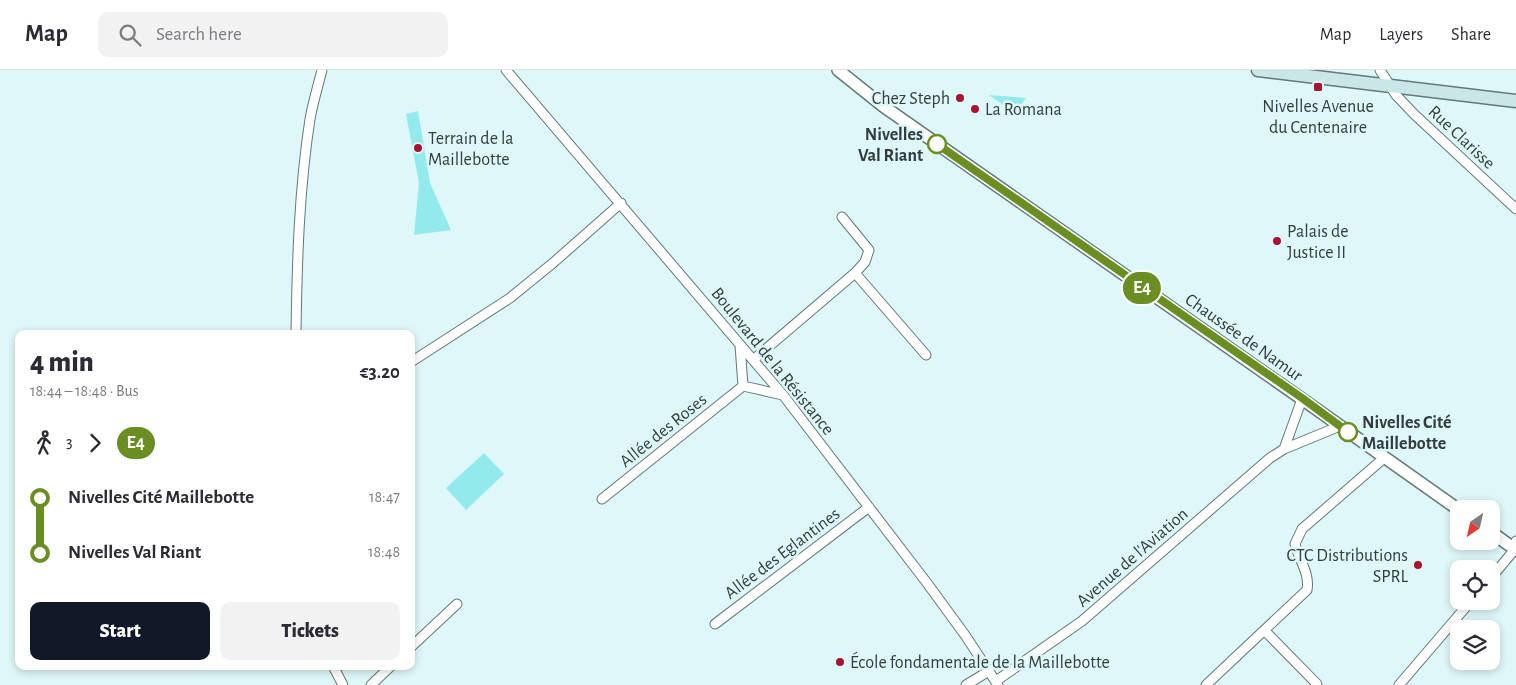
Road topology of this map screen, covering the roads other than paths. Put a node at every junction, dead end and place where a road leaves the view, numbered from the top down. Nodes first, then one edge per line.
1 (322, 70) edge
2 (506, 70) edge
3 (838, 70) edge
4 (1258, 70) edge
5 (1380, 70) edge
6 (1390, 86) junction
7 (1516, 101) edge
8 (621, 204) junction
9 (1516, 209) edge
10 (842, 217) dead end
11 (855, 273) junction
12 (296, 330) edge
13 (740, 345) junction
14 (926, 355) dead end
15 (415, 359) edge
16 (753, 360) junction
17 (743, 386) junction
18 (783, 395) junction
19 (1302, 398) junction
20 (1340, 426) junction
21 (1284, 450) junction
22 (1384, 458) junction
23 (602, 499) dead end
24 (1450, 504) edge
25 (869, 508) junction
26 (1500, 537) edge
27 (1516, 547) edge
28 (1500, 567) edge
29 (457, 604) dead end
30 (1463, 610) edge
31 (716, 624) dead end
32 (1264, 630) junction
33 (415, 643) edge
34 (335, 670) edge
35 (387, 670) edge
36 (988, 671) junction
37 (997, 683) edge
38 (1317, 684) edge
39 (343, 685) edge
40 (370, 685) edge
41 (966, 685) edge
42 (1206, 685) edge
43 (1399, 685) edge

1 - 12 street
2 - 8 street, Boulevard de la Résistance
3 - 19 street, Chaussée de Namur
4 - 6 main road
5 - 6 street, Rue Clarisse
6 - 7 main road
6 - 9 street, Rue Clarisse
8 - 13 street, Boulevard de la Résistance
8 - 15 street
10 - 11 street
11 - 14 street
11 - 16 street
13 - 16 street, Boulevard de la Résistance
13 - 17 street
16 - 18 street, Boulevard de la Résistance
17 - 18 street
17 - 23 street, Allée des Roses
18 - 25 street, Boulevard de la Résistance
19 - 20 street, Chaussée de Namur
19 - 21 street
20 - 21 street, Avenue de l'Aviation
20 - 22 street, Chaussée de Namur
21 - 37 street, Avenue de l'Aviation
22 - 24 street, Chaussée de Namur
22 - 32 street
25 - 31 street, Allée des Eglantines
25 - 36 street, Boulevard de la Résistance
26 - 27 street
27 - 28 street
29 - 33 street
30 - 43 street
32 - 38 street
32 - 42 street
34 - 39 street
35 - 40 street
36 - 37 street, Boulevard de la Résistance
36 - 41 street

